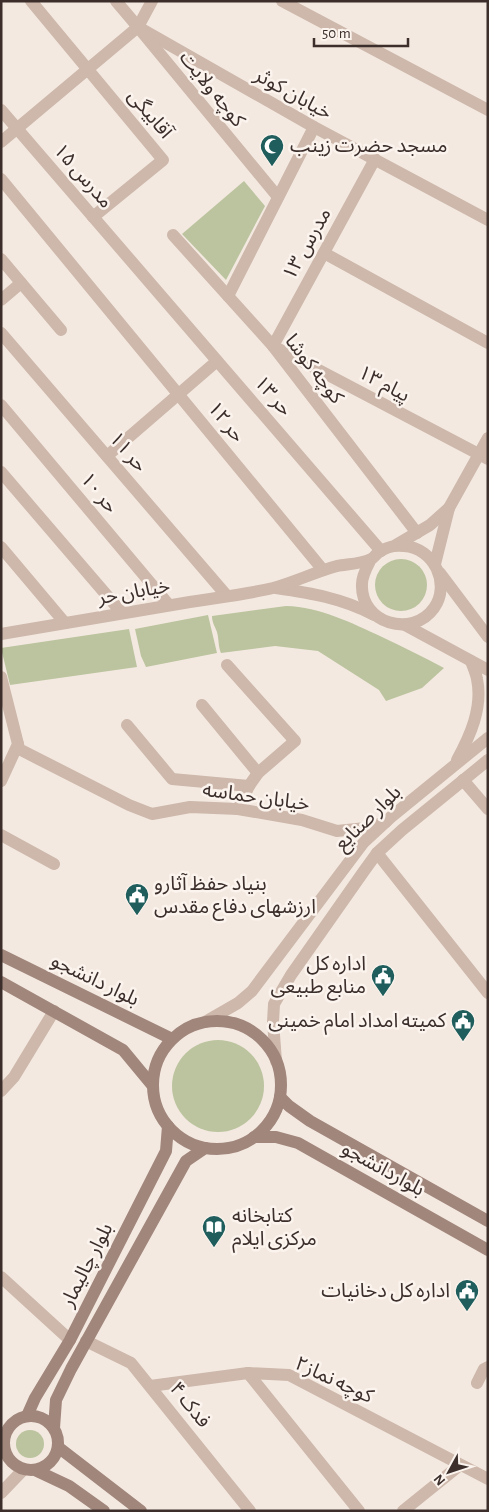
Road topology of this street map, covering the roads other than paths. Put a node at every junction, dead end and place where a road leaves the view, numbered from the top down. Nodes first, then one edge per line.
1 (31, 1) edge
2 (116, 1) edge
3 (152, 1) edge
4 (282, 1) edge
5 (138, 27) junction
6 (88, 69) junction
7 (1, 110) edge
8 (488, 110) edge
9 (314, 128) junction
10 (17, 129) junction
11 (1, 142) edge
12 (375, 160) junction
13 (1, 179) edge
14 (278, 197) junction
15 (93, 217) junction
16 (488, 220) edge
17 (172, 235) dead end
18 (324, 253) junction
19 (1, 259) edge
20 (136, 266) joint
21 (22, 283) junction
22 (228, 296) junction
23 (1, 300) edge
24 (61, 330) dead end
25 (1, 333) edge
26 (488, 343) edge
27 (273, 346) junction
28 (217, 361) junction
29 (179, 394) junction
30 (1, 405) edge
31 (488, 438) edge
32 (107, 456) junction
33 (483, 457) edge
34 (1, 472) edge
35 (449, 508) junction
36 (417, 534) junction
37 (1, 547) edge
38 (382, 552) junction
39 (437, 568) junction
40 (323, 570) junction
41 (273, 588) junction
42 (227, 596) junction
43 (168, 605) junction
44 (122, 613) junction
45 (378, 617) junction
46 (65, 623) junction
47 (405, 625) junction
48 (1, 634) edge
49 (488, 637) edge
50 (471, 661) junction
51 (227, 664) dead end
52 (488, 670) edge
53 (1, 676) edge
54 (202, 705) dead end
55 (127, 724) dead end
56 (488, 738) edge
57 (18, 744) junction
58 (488, 760) edge
59 (454, 766) junction
60 (258, 773) junction
61 (2, 780) edge
62 (463, 780) junction
63 (249, 786) junction
64 (238, 809) junction
65 (488, 809) edge
66 (386, 822) junction
67 (1, 835) edge
68 (377, 853) junction
69 (54, 864) dead end
70 (1, 955) edge
71 (1, 982) edge
72 (488, 993) edge
73 (54, 1011) junction
74 (205, 1022) junction
75 (172, 1039) junction
76 (276, 1061) junction
77 (152, 1085) junction
78 (1, 1091) edge
79 (280, 1097) junction
80 (168, 1126) junction
81 (254, 1137) junction
82 (205, 1148) junction
83 (488, 1221) edge
84 (488, 1250) edge
85 (1, 1277) edge
86 (70, 1340) junction
87 (86, 1341) junction
88 (488, 1367) edge
89 (248, 1373) junction
90 (477, 1383) dead end
91 (150, 1386) junction
92 (27, 1416) junction
93 (54, 1428) junction
94 (3, 1434) edge
95 (58, 1447) junction
96 (460, 1465) junction
97 (30, 1469) junction
98 (488, 1479) edge
99 (1, 1493) edge
100 (410, 1508) edge
101 (104, 1511) edge
102 (141, 1511) edge
103 (250, 1511) edge
104 (359, 1511) edge

1 - 6 street
2 - 5 street, خیابان کوثر
3 - 5 street
4 - 8 street
5 - 6 street
5 - 9 street, خیابان کوثر
5 - 14 street, کوچه ولایت
6 - 10 street
6 - 15 street, آقابیگی
7 - 10 street, مدرس ۱۵
9 - 12 street, خیابان کوثر
9 - 14 street
10 - 11 street
10 - 15 street, مدرس ۱۵
12 - 16 street, خیابان کوثر
12 - 18 street, مدرس ۱۳
13 - 29 street, حر ۱۲
14 - 22 street
15 - 20 street, مدرس ۱۵
17 - 22 street, کوچه کوشا
18 - 26 street
18 - 27 street, مدرس ۱۳
19 - 21 street
20 - 28 street, ۱۳ حر
21 - 23 street
21 - 24 street
22 - 27 street, کوچه کوشا
25 - 32 street, حر ۱۱
27 - 33 street, پیام ۱۳
27 - 36 street, کوچه کوشا
28 - 29 street
28 - 38 street, ۱۳ حر
29 - 32 street
29 - 40 street, حر ۱۲
30 - 43 street, حر ۱۰
31 - 33 street
32 - 42 street, حر ۱۱
33 - 35 street
34 - 44 street
35 - 36 street
35 - 39 street
36 - 38 street
37 - 46 street
38 - 39 street
38 - 40 street, خیابان حر
38 - 45 street
39 - 47 street
39 - 49 street
40 - 41 street, خیابان حر
41 - 42 street, خیابان حر
41 - 45 street, خیابان حر
42 - 43 street, خیابان حر
43 - 44 street, خیابان حر
44 - 46 street, خیابان حر
45 - 47 street
46 - 48 street, خیابان حر
47 - 50 street
50 - 52 street
50 - 59 street
51 - 60 street
53 - 57 street
54 - 60 street
55 - 63 street
56 - 59 street, بلوار صنایع
57 - 61 street
57 - 64 street, خیابان حماسه
58 - 62 street, بلوار صنایع
59 - 66 street, بلوار صنایع
60 - 63 street
62 - 65 street
62 - 68 street, بلوار صنایع
63 - 64 street
64 - 66 street, خیابان حماسه
66 - 74 street, بلوار صنایع
67 - 69 street
68 - 72 street
68 - 76 street, بلوار صنایع
70 - 75 main road, بلوار دانشجو
71 - 73 main road
73 - 77 main road
73 - 78 street
74 - 75 main road
74 - 76 main road
75 - 77 main road
76 - 79 main road
77 - 80 main road
79 - 81 main road
79 - 83 main road, بلواردانشجو
80 - 82 main road
80 - 86 main road, بلوار چالیمار
81 - 82 main road
81 - 84 main road, بلواردانشجو
82 - 87 main road, بلوار چالیمار
85 - 86 street
86 - 92 main road, بلوار چالیمار
87 - 91 street, فدک ۴
87 - 93 main road, بلوار چالیمار
88 - 90 street
89 - 91 street, کوچه نماز۲
89 - 96 street, کوچه نماز۲
89 - 104 street
91 - 103 street, فدک ۴
92 - 93 main road
92 - 94 main road
93 - 95 main road
94 - 97 main road
95 - 97 main road
95 - 102 main road
96 - 98 street, کوچه نماز۲
96 - 100 street
97 - 99 street
97 - 101 main road

